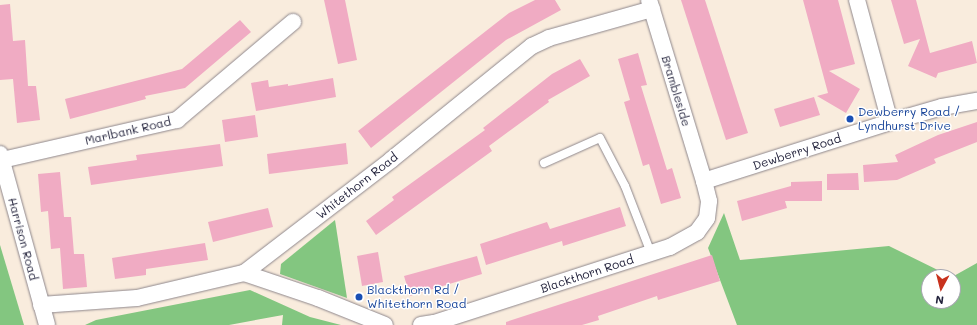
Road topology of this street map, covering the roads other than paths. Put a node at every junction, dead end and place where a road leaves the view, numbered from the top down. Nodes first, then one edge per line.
1 (857, 0) edge
2 (650, 5) edge
3 (294, 22) dead end
4 (977, 101) edge
5 (890, 122) junction
6 (1, 157) edge
7 (544, 163) dead end
8 (704, 181) junction
9 (651, 253) junction
10 (244, 273) junction
11 (41, 306) junction
12 (47, 325) edge
13 (385, 325) edge
14 (421, 325) edge

1 - 5 street
2 - 8 street, Brambleside
2 - 10 street, Whitethorn Road
3 - 6 street, Marlbank Road
4 - 5 street, Dewberry Road
5 - 8 street, Dewberry Road
6 - 11 street, Harrison Road
7 - 9 lane
8 - 9 street, Blackthorn Road
9 - 14 street, Blackthorn Road
10 - 11 street, Whitethorn Road
10 - 13 street
11 - 12 street, Harrison Road

